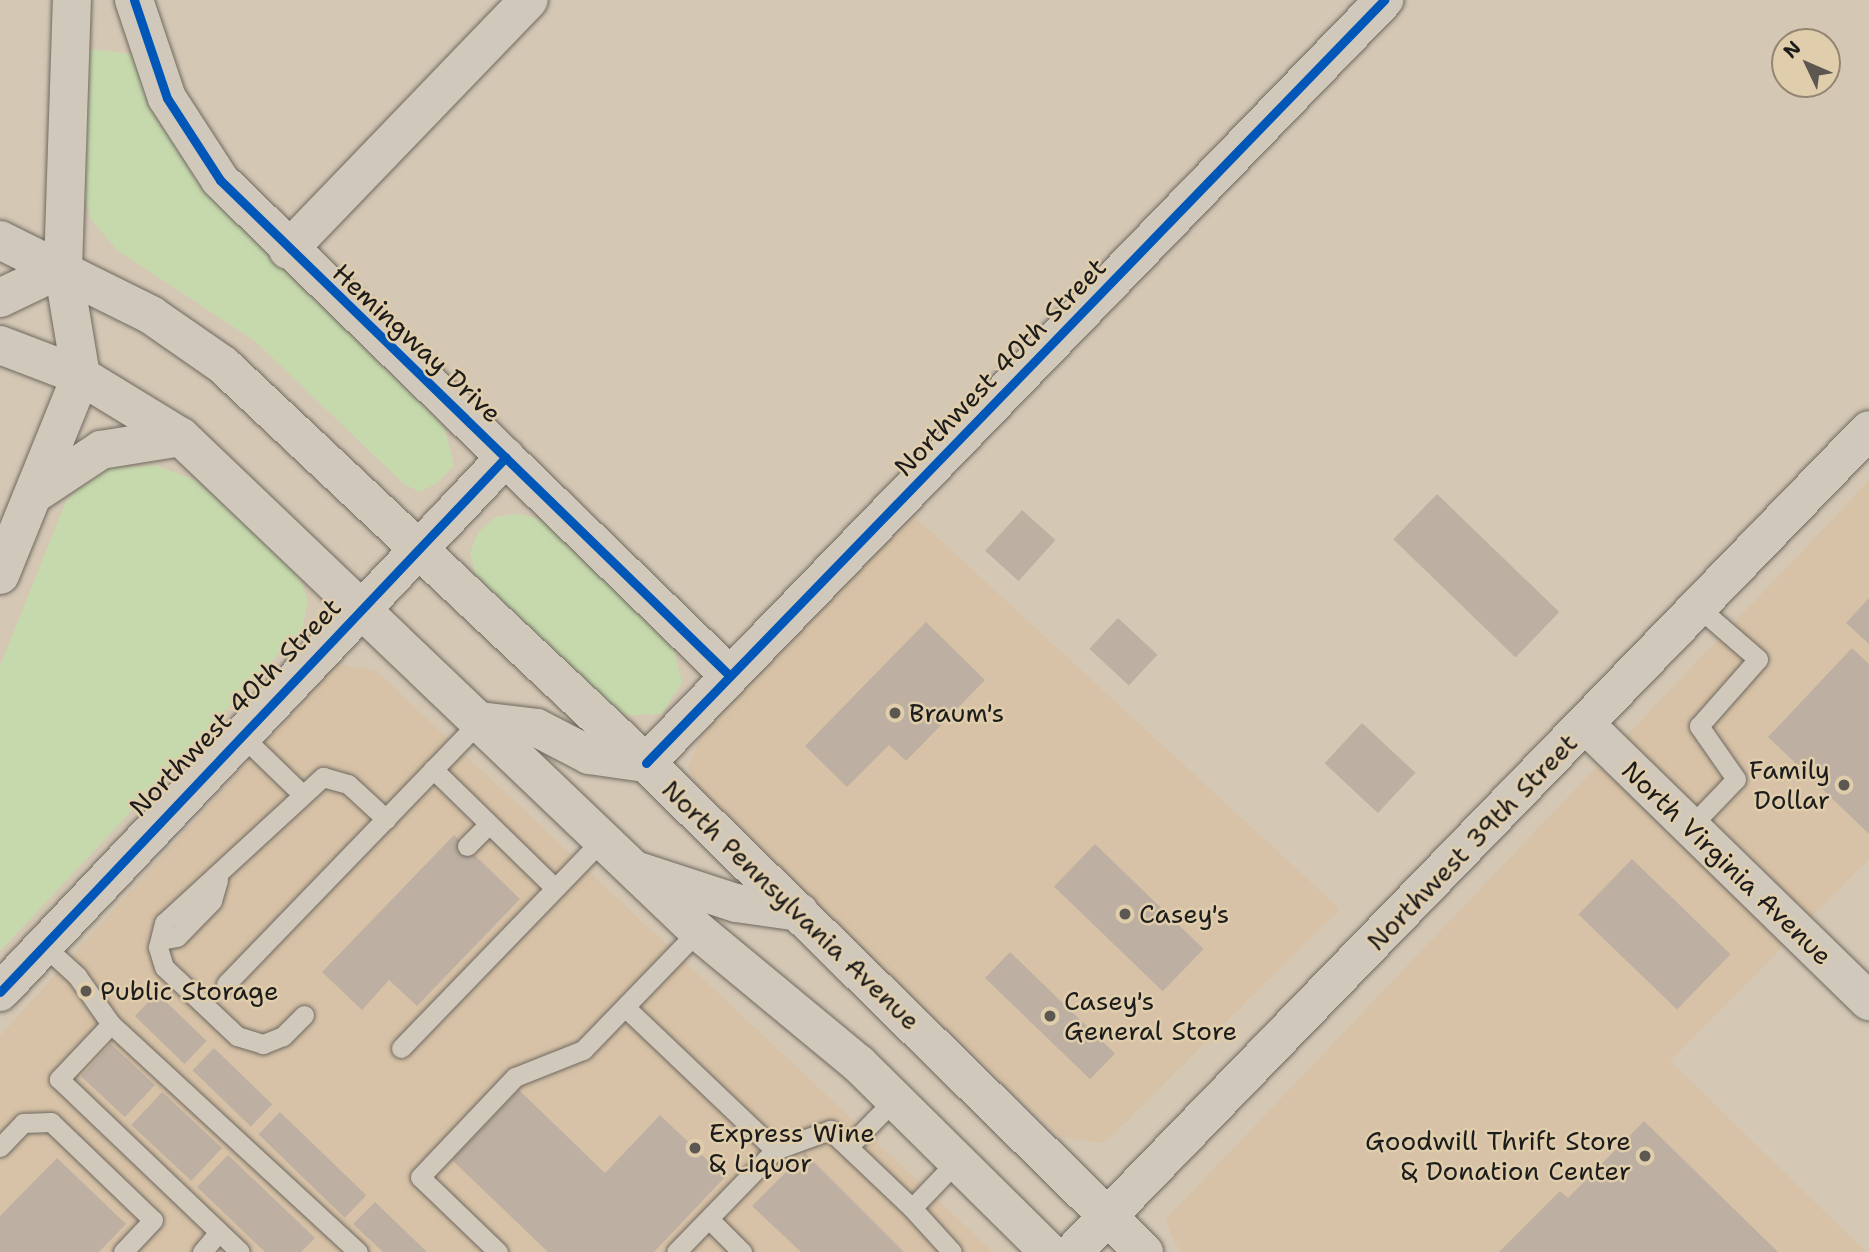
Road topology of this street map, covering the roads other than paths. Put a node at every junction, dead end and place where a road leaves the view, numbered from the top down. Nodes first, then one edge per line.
1 (72, 0) edge
2 (134, 0) edge
3 (529, 0) edge
4 (1384, 0) edge
5 (0, 240) edge
6 (288, 250) junction
7 (63, 268) junction
8 (0, 298) edge
9 (0, 345) edge
10 (81, 376) junction
11 (1869, 430) edge
12 (181, 437) junction
13 (506, 457) junction
14 (33, 495) junction
15 (417, 549) junction
16 (0, 575) edge
17 (359, 607) junction
18 (1699, 607) junction
19 (730, 676) junction
20 (480, 721) junction
21 (1585, 724) junction
22 (239, 733) junction
23 (646, 763) junction
24 (433, 769) junction
25 (301, 793) junction
26 (386, 819) junction
27 (489, 824) junction
28 (1690, 827) junction
29 (602, 840) junction
30 (467, 846) dead end
31 (632, 869) junction
32 (555, 888) junction
33 (799, 912) junction
34 (698, 931) junction
35 (41, 943) junction
36 (226, 984) dead end
37 (0, 992) edge
38 (1869, 1001) edge
39 (625, 1007) junction
40 (304, 1015) dead end
41 (111, 1024) junction
42 (401, 1048) dead end
43 (895, 1099) junction
44 (0, 1147) edge
45 (849, 1147) junction
46 (775, 1150) junction
47 (958, 1160) junction
48 (912, 1208) junction
49 (1108, 1215) junction
50 (709, 1219) junction
51 (219, 1232) junction
52 (740, 1251) edge
53 (123, 1252) edge
54 (202, 1252) edge
55 (240, 1252) edge
56 (358, 1252) edge
57 (498, 1252) edge
58 (676, 1252) edge
59 (952, 1252) edge
60 (1049, 1252) edge
61 (1073, 1252) edge
62 (1144, 1252) edge

1 - 7 main road
2 - 6 main road, Hemingway Drive
3 - 6 main road
4 - 19 main road, Northwest 40th Street
5 - 7 main road, North Pennsylvania Avenue
6 - 13 main road, Hemingway Drive
7 - 8 main road
7 - 10 main road
7 - 15 main road, North Pennsylvania Avenue
9 - 10 main road
10 - 12 main road
10 - 14 main road
11 - 18 main road, Northwest 39th Street
12 - 14 main road
12 - 17 main road
13 - 15 main road, Northwest 40th Street
13 - 19 main road, Hemingway Drive
14 - 16 main road
15 - 17 main road, Northwest 40th Street
15 - 23 main road, North Pennsylvania Avenue
17 - 20 main road
17 - 22 main road, Northwest 40th Street
18 - 21 main road, Northwest 39th Street
18 - 28 lane
19 - 23 main road, Northwest 40th Street
20 - 23 main road
20 - 24 lane
20 - 29 main road
21 - 28 main road, North Virginia Avenue
21 - 49 main road, Northwest 39th Street
22 - 25 lane
22 - 35 main road, Northwest 40th Street
23 - 33 main road, North Pennsylvania Avenue
24 - 26 lane
24 - 27 lane
25 - 26 lane
25 - 40 lane
26 - 36 lane
27 - 30 lane
27 - 32 lane
28 - 38 main road, North Virginia Avenue
29 - 31 main road
29 - 32 lane
31 - 33 main road
31 - 34 main road
32 - 42 lane
33 - 49 main road, North Pennsylvania Avenue
34 - 39 lane
34 - 43 main road
35 - 37 main road, Northwest 40th Street
35 - 41 lane
39 - 46 lane
39 - 57 lane
41 - 51 lane
41 - 56 lane
43 - 45 lane
43 - 47 main road
44 - 53 lane
45 - 46 lane
45 - 48 lane
46 - 50 lane
47 - 48 lane
47 - 60 main road
48 - 59 lane
49 - 61 main road, Northwest 39th Street
49 - 62 main road, North Pennsylvania Avenue
50 - 52 lane
50 - 58 lane
51 - 54 lane
51 - 55 lane

